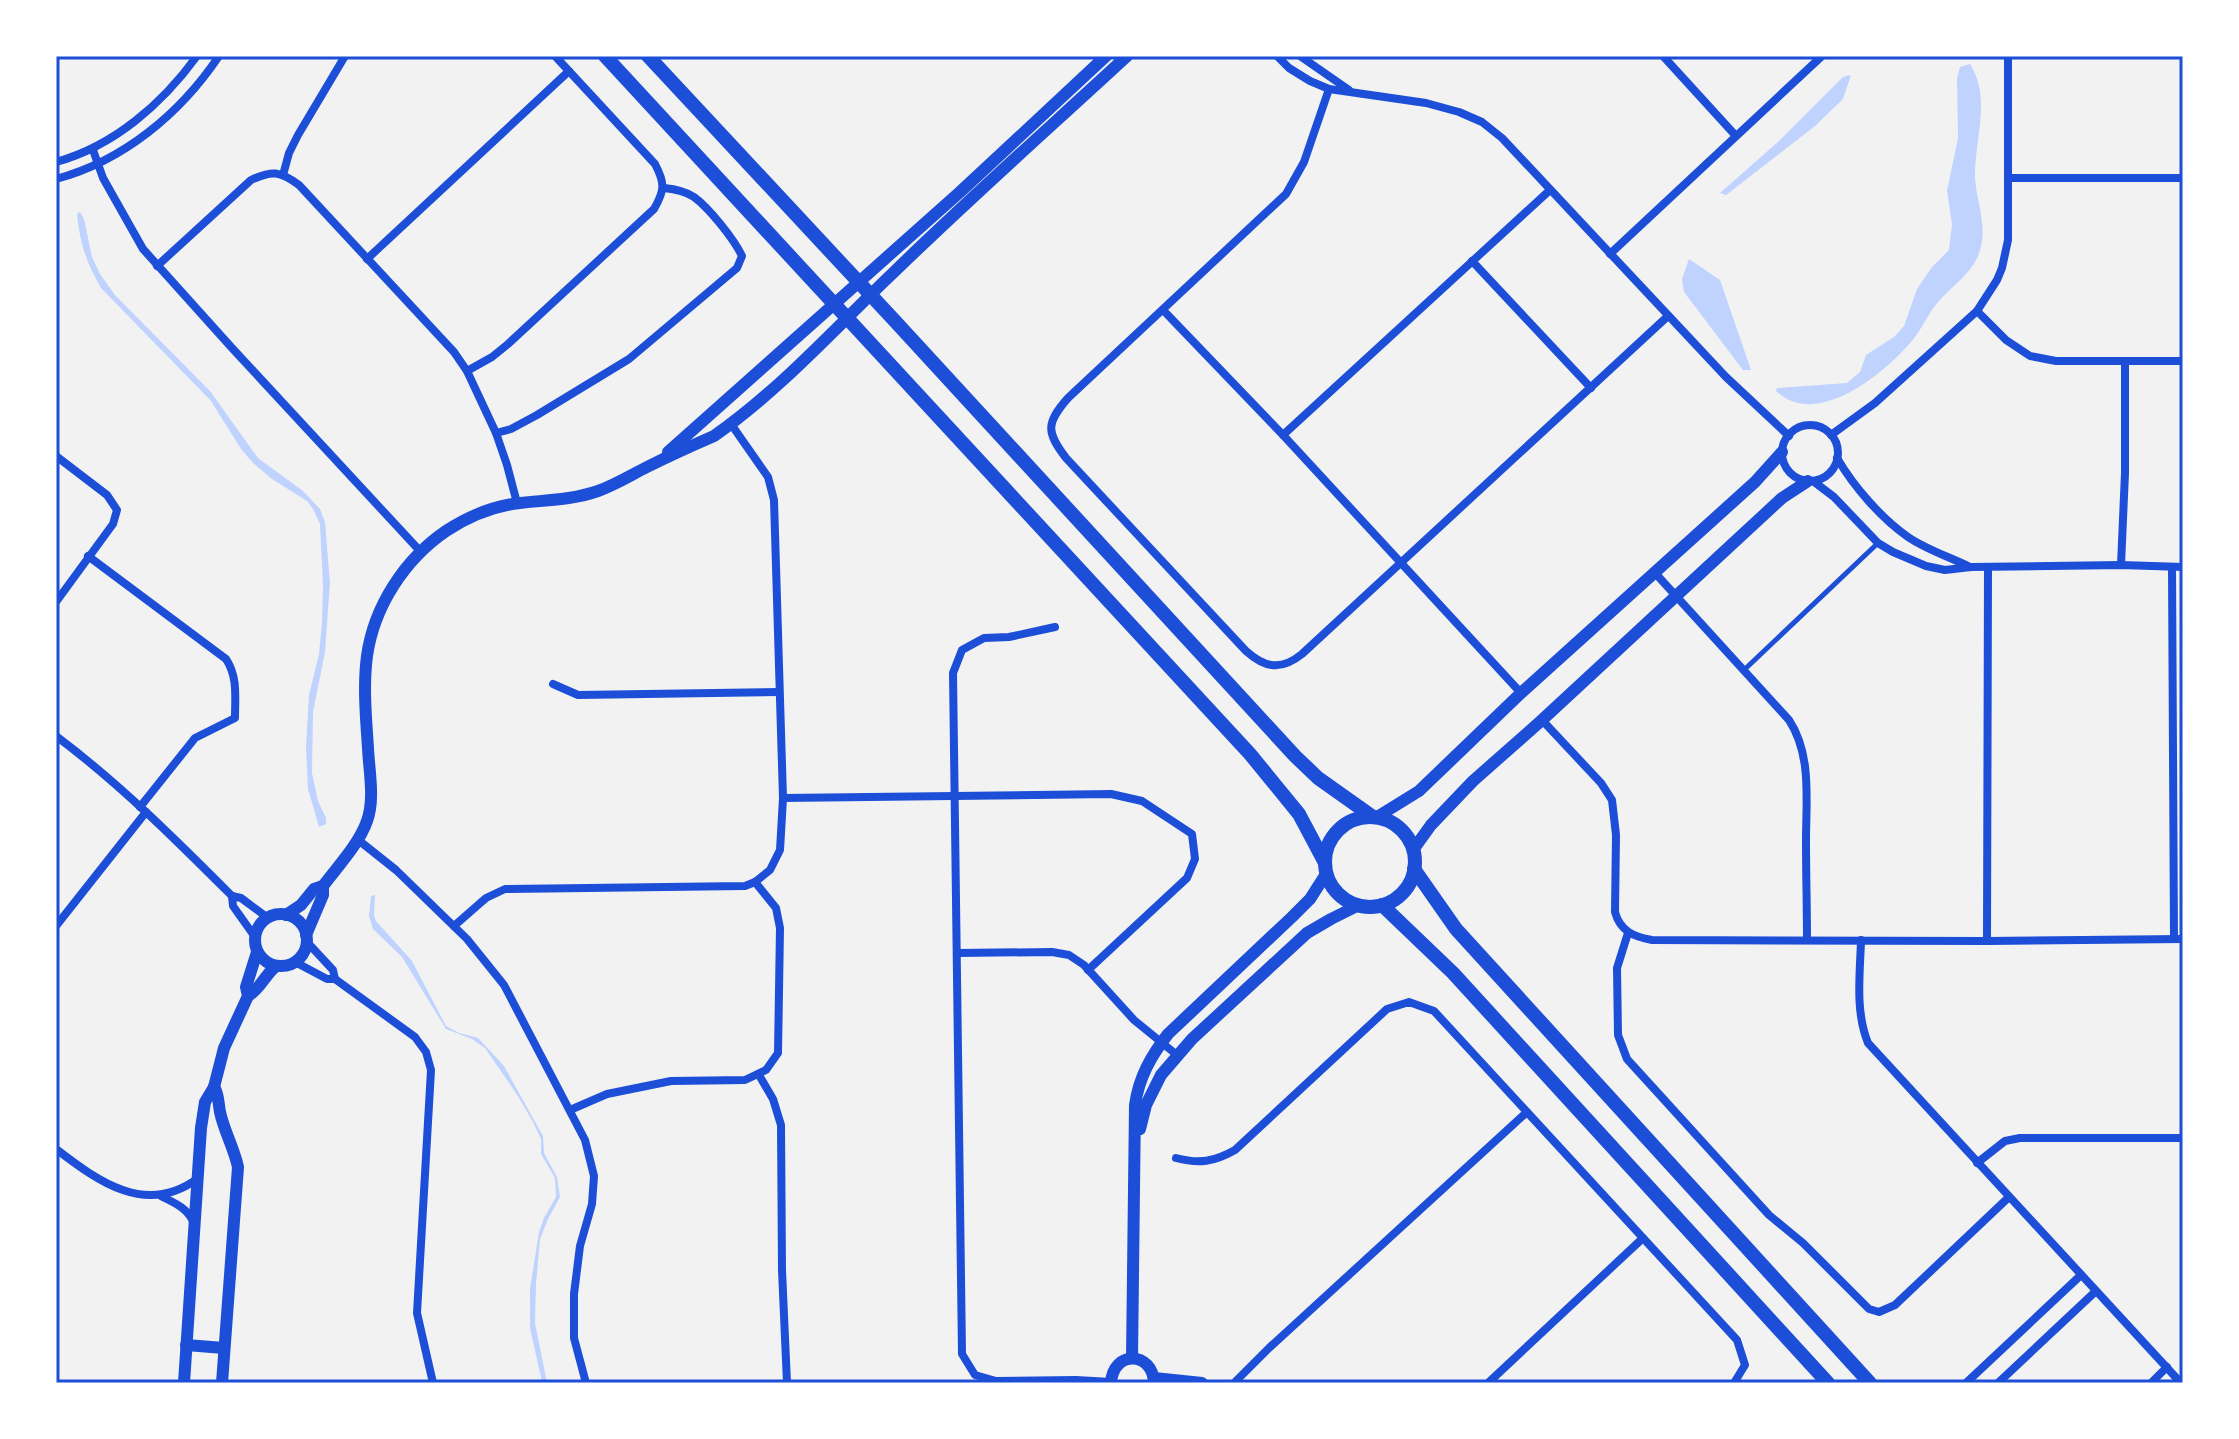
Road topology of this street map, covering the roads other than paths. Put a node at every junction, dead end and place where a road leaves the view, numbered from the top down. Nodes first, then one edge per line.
1 (197, 56) edge
2 (219, 56) edge
3 (345, 56) edge
4 (555, 56) edge
5 (605, 56) edge
6 (648, 56) edge
7 (1106, 56) edge
8 (1127, 56) edge
9 (1277, 56) edge
10 (1300, 56) edge
11 (1663, 56) edge
12 (1822, 56) edge
13 (2008, 56) edge
14 (569, 71) junction
15 (1329, 89) junction
16 (1350, 91) junction
17 (1736, 136) junction
18 (93, 150) junction
19 (56, 162) edge
20 (97, 164) junction
21 (283, 175) junction
22 (2008, 178) junction
23 (2183, 178) edge
24 (56, 179) edge
25 (664, 188) junction
26 (1550, 190) junction
27 (1610, 254) junction
28 (367, 259) junction
29 (1472, 261) junction
30 (157, 266) junction
31 (858, 282) junction
32 (870, 294) junction
33 (834, 303) junction
34 (1163, 310) junction
35 (1977, 311) junction
36 (1668, 316) junction
37 (847, 317) junction
38 (2183, 361) edge
39 (2125, 362) junction
40 (467, 371) junction
41 (1591, 388) junction
42 (731, 424) junction
43 (496, 433) junction
44 (1283, 435) junction
45 (1831, 435) junction
46 (1789, 436) junction
47 (1782, 452) junction
48 (56, 456) edge
49 (1837, 458) junction
50 (656, 462) junction
51 (1810, 481) junction
52 (517, 503) junction
53 (1878, 543) junction
54 (420, 551) junction
55 (88, 556) junction
56 (1400, 564) junction
57 (2121, 565) junction
58 (1971, 567) junction
59 (1988, 567) junction
60 (2172, 567) junction
61 (2183, 567) edge
62 (1656, 574) junction
63 (1676, 596) junction
64 (56, 602) edge
65 (1055, 627) dead end
66 (1744, 670) junction
67 (553, 684) dead end
68 (779, 692) junction
69 (1521, 693) junction
70 (1542, 720) junction
71 (56, 736) edge
72 (2178, 752) edge
73 (955, 795) junction
74 (783, 798) junction
75 (143, 810) junction
76 (1375, 817) junction
77 (357, 839) junction
78 (1413, 850) junction
79 (1325, 868) junction
80 (1414, 869) junction
81 (755, 882) junction
82 (323, 886) junction
83 (232, 896) junction
84 (1359, 905) junction
85 (1382, 905) junction
86 (286, 915) junction
87 (268, 918) junction
88 (56, 926) edge
89 (454, 926) junction
90 (1628, 933) junction
91 (255, 937) junction
92 (306, 939) junction
93 (2178, 939) edge
94 (1807, 940) junction
95 (1861, 940) junction
96 (1987, 941) junction
97 (257, 952) junction
98 (957, 953) junction
99 (295, 962) junction
100 (276, 966) junction
101 (1088, 970) junction
102 (335, 979) junction
103 (248, 996) junction
104 (1162, 1042) junction
105 (1177, 1055) junction
106 (759, 1075) junction
107 (214, 1087) junction
108 (570, 1110) junction
109 (1527, 1112) junction
110 (2183, 1138) edge
111 (56, 1149) edge
112 (1135, 1152) junction
113 (1176, 1158) dead end
114 (1977, 1163) junction
115 (197, 1179) junction
116 (160, 1196) junction
117 (2009, 1197) junction
118 (194, 1222) junction
119 (1643, 1238) junction
120 (2081, 1275) junction
121 (2096, 1291) junction
122 (186, 1345) junction
123 (224, 1348) junction
124 (1132, 1358) junction
125 (2167, 1367) junction
126 (1154, 1380) edge
127 (184, 1383) edge
128 (222, 1383) edge
129 (433, 1383) edge
130 (586, 1383) edge
131 (787, 1383) edge
132 (1111, 1383) edge
133 (1202, 1383) edge
134 (1234, 1383) edge
135 (1488, 1383) edge
136 (1734, 1383) edge
137 (1828, 1383) edge
138 (1870, 1383) edge
139 (1966, 1383) edge
140 (1998, 1383) edge
141 (2151, 1383) edge
142 (2181, 1383) edge

1 - 18 street
2 - 20 street
3 - 21 street
4 - 14 street
5 - 33 main road
6 - 31 main road
7 - 31 street
8 - 32 street
9 - 15 street
10 - 16 street
11 - 17 street
12 - 17 street
13 - 22 street
14 - 25 street
14 - 28 street
15 - 16 street
15 - 34 street
16 - 26 street
17 - 27 street
18 - 19 street
18 - 20 street
20 - 24 street
20 - 30 street
21 - 28 street
21 - 30 street
22 - 23 street
22 - 35 street
25 - 40 street
25 - 43 street
26 - 27 street
26 - 29 street
27 - 36 street
28 - 40 street
29 - 41 street
29 - 44 street
30 - 54 street
31 - 32 main road
31 - 33 street
32 - 37 street
32 - 76 main road
33 - 37 main road
33 - 50 street
34 - 44 street
34 - 56 street
35 - 39 street
35 - 45 street
36 - 41 street
36 - 46 street
37 - 42 street
37 - 79 main road
38 - 39 street
39 - 57 street
40 - 43 street
41 - 56 street
42 - 50 street
42 - 68 street
43 - 52 street
44 - 56 street
45 - 46 street
45 - 49 street
46 - 47 street
47 - 51 street
47 - 62 street
48 - 55 street
49 - 51 street
49 - 58 street
50 - 52 street
51 - 53 street
51 - 63 street
52 - 54 street
53 - 58 street
53 - 66 lane
54 - 77 street
55 - 64 street
55 - 75 street
56 - 69 street
57 - 59 street
57 - 60 street
58 - 59 street
59 - 96 street
60 - 61 street
60 - 72 street
62 - 63 street
62 - 69 street
63 - 66 street
63 - 70 street
65 - 73 street
66 - 94 street
67 - 68 street
68 - 74 street
69 - 76 street
70 - 78 street
70 - 90 street
71 - 75 street
72 - 93 street
73 - 74 street
73 - 98 street
73 - 101 street
74 - 81 street
75 - 83 street
75 - 88 street
76 - 78 main road
76 - 79 main road
77 - 82 street
77 - 89 street
78 - 80 main road
79 - 84 main road
79 - 104 street
80 - 85 main road
80 - 138 main road
81 - 89 street
81 - 106 street
82 - 86 street
82 - 92 street
83 - 87 street
83 - 91 street
84 - 85 main road
84 - 105 street
85 - 137 main road
86 - 87 street
86 - 92 street
87 - 91 street
89 - 108 street
90 - 94 street
90 - 117 street
91 - 97 street
92 - 99 street
92 - 102 street
93 - 96 street
94 - 95 street
95 - 96 street
95 - 114 street
97 - 100 street
97 - 103 street
98 - 101 street
98 - 132 street
99 - 100 street
99 - 102 street
100 - 103 street
101 - 104 street
102 - 129 street
103 - 107 street
104 - 105 street
104 - 112 street
105 - 112 street
106 - 108 street
106 - 131 street
107 - 115 street
107 - 123 street
108 - 130 street
109 - 113 street
109 - 119 street
109 - 134 street
110 - 114 street
111 - 116 street
112 - 124 street
114 - 117 street
115 - 116 street
115 - 118 street
116 - 118 street
117 - 120 street
118 - 122 street
119 - 135 street
119 - 136 street
120 - 121 street
120 - 139 street
121 - 125 street
121 - 140 street
122 - 123 street
122 - 127 street
123 - 128 street
124 - 126 street
124 - 132 street
125 - 141 street
125 - 142 street
126 - 133 street

